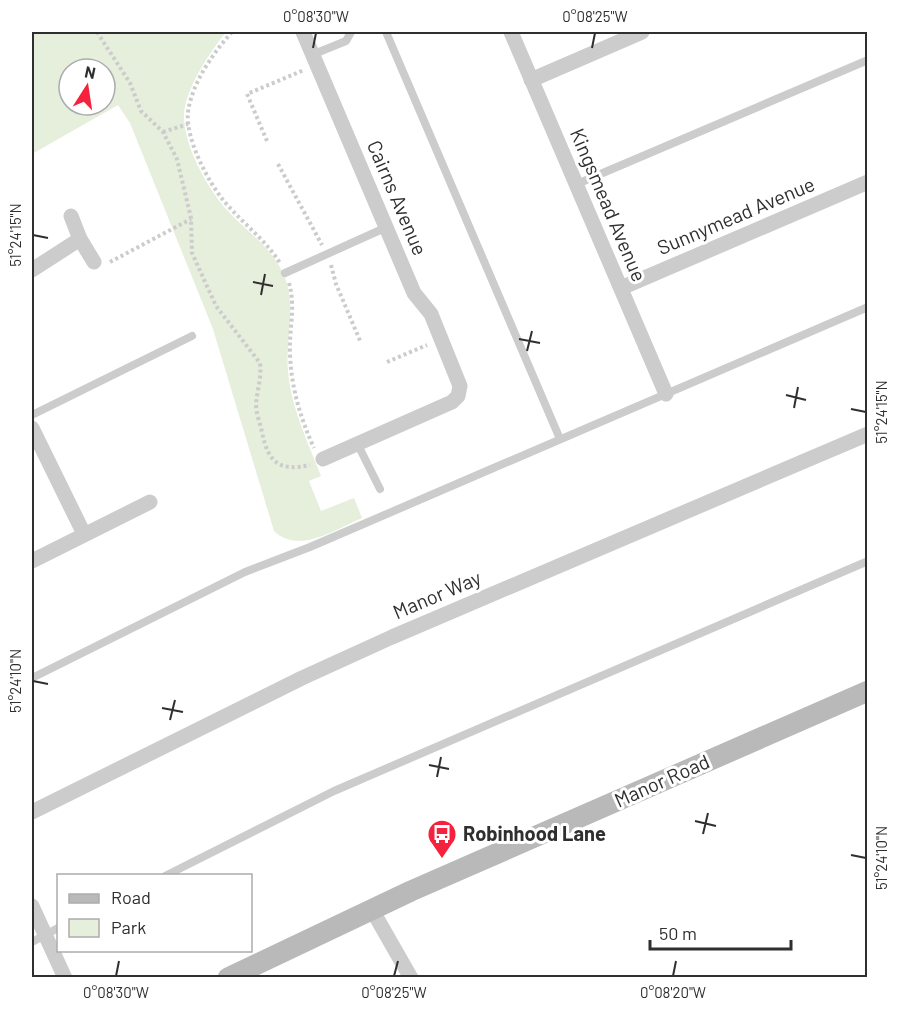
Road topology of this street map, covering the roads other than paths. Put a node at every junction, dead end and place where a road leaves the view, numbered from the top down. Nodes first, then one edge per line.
1 (303, 32) edge
2 (351, 32) edge
3 (386, 32) edge
4 (511, 32) edge
5 (642, 32) edge
6 (316, 59) junction
7 (867, 60) edge
8 (531, 80) junction
9 (867, 182) edge
10 (577, 184) junction
11 (71, 216) dead end
12 (387, 227) junction
13 (80, 239) junction
14 (101, 262) road end
15 (32, 270) edge
16 (285, 273) road end
17 (621, 288) junction
18 (867, 307) edge
19 (192, 336) dead end
20 (666, 394) junction
21 (32, 415) edge
22 (32, 428) edge
23 (867, 434) edge
24 (560, 439) junction
25 (357, 443) junction
26 (323, 459) road end
27 (380, 489) dead end
28 (150, 502) dead end
29 (84, 534) junction
30 (32, 561) edge
31 (867, 561) edge
32 (32, 678) edge
33 (867, 691) edge
34 (32, 812) edge
35 (169, 874) edge
36 (32, 906) edge
37 (371, 909) junction
38 (45, 935) edge
39 (65, 978) edge
40 (228, 978) edge
41 (411, 978) edge

1 - 6 street, Cairns Avenue
2 - 6 lane
3 - 24 lane
4 - 8 street, Kingsmead Avenue
5 - 8 street
6 - 12 street, Cairns Avenue
7 - 10 lane
8 - 10 street, Kingsmead Avenue
9 - 17 street, Sunnymead Avenue
10 - 17 street, Kingsmead Avenue
11 - 13 street
12 - 16 lane
12 - 25 street, Cairns Avenue
13 - 14 street
13 - 15 street
17 - 20 street, Kingsmead Avenue
18 - 20 lane
19 - 21 lane
20 - 24 lane
22 - 29 street
23 - 34 street, Manor Way
24 - 32 lane
25 - 26 street
25 - 27 lane
28 - 29 street
29 - 30 street
31 - 35 lane
33 - 37 main road, Manor Road
36 - 38 street
37 - 40 main road, Manor Road
37 - 41 street
38 - 39 street

